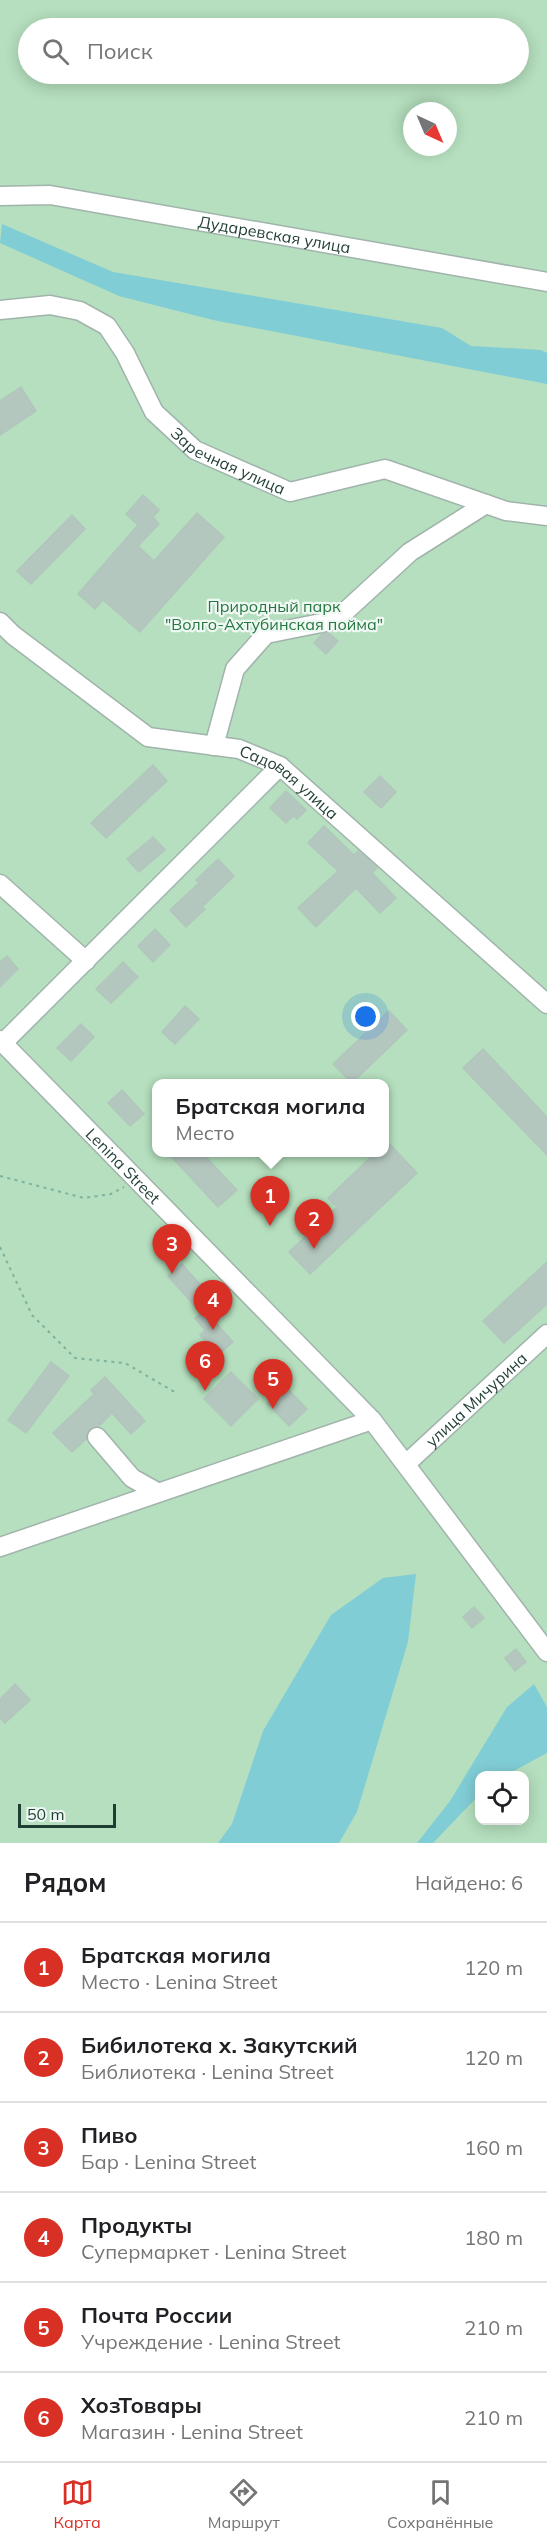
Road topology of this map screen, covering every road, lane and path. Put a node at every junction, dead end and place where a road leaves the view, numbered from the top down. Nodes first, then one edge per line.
1 (0, 196) edge
2 (547, 282) edge
3 (0, 310) edge
4 (486, 504) junction
5 (547, 516) edge
6 (0, 622) edge
7 (214, 746) junction
8 (280, 766) junction
9 (0, 884) edge
10 (86, 961) junction
11 (547, 1004) edge
12 (2, 1042) edge
13 (0, 1176) edge
14 (137, 1179) junction
15 (0, 1247) edge
16 (547, 1334) edge
17 (178, 1394) dead end
18 (372, 1420) junction
19 (97, 1437) dead end
20 (407, 1463) junction
21 (157, 1492) junction
22 (0, 1547) edge
23 (547, 1652) edge

1 - 2 street, Дударевская улица
3 - 4 street, Заречная улица
4 - 5 street, Заречная улица
4 - 7 street
6 - 7 street, Садовая улица
7 - 8 street, Садовая улица
8 - 10 street
8 - 11 street, Садовая улица
9 - 10 street
10 - 12 street
12 - 14 street, Lenina Street
13 - 14 path
14 - 18 street, Lenina Street
15 - 17 path
16 - 20 street, улица Мичурина
18 - 20 street, Lenina Street
18 - 21 street
19 - 21 street
20 - 23 street, Lenina Street
21 - 22 street

